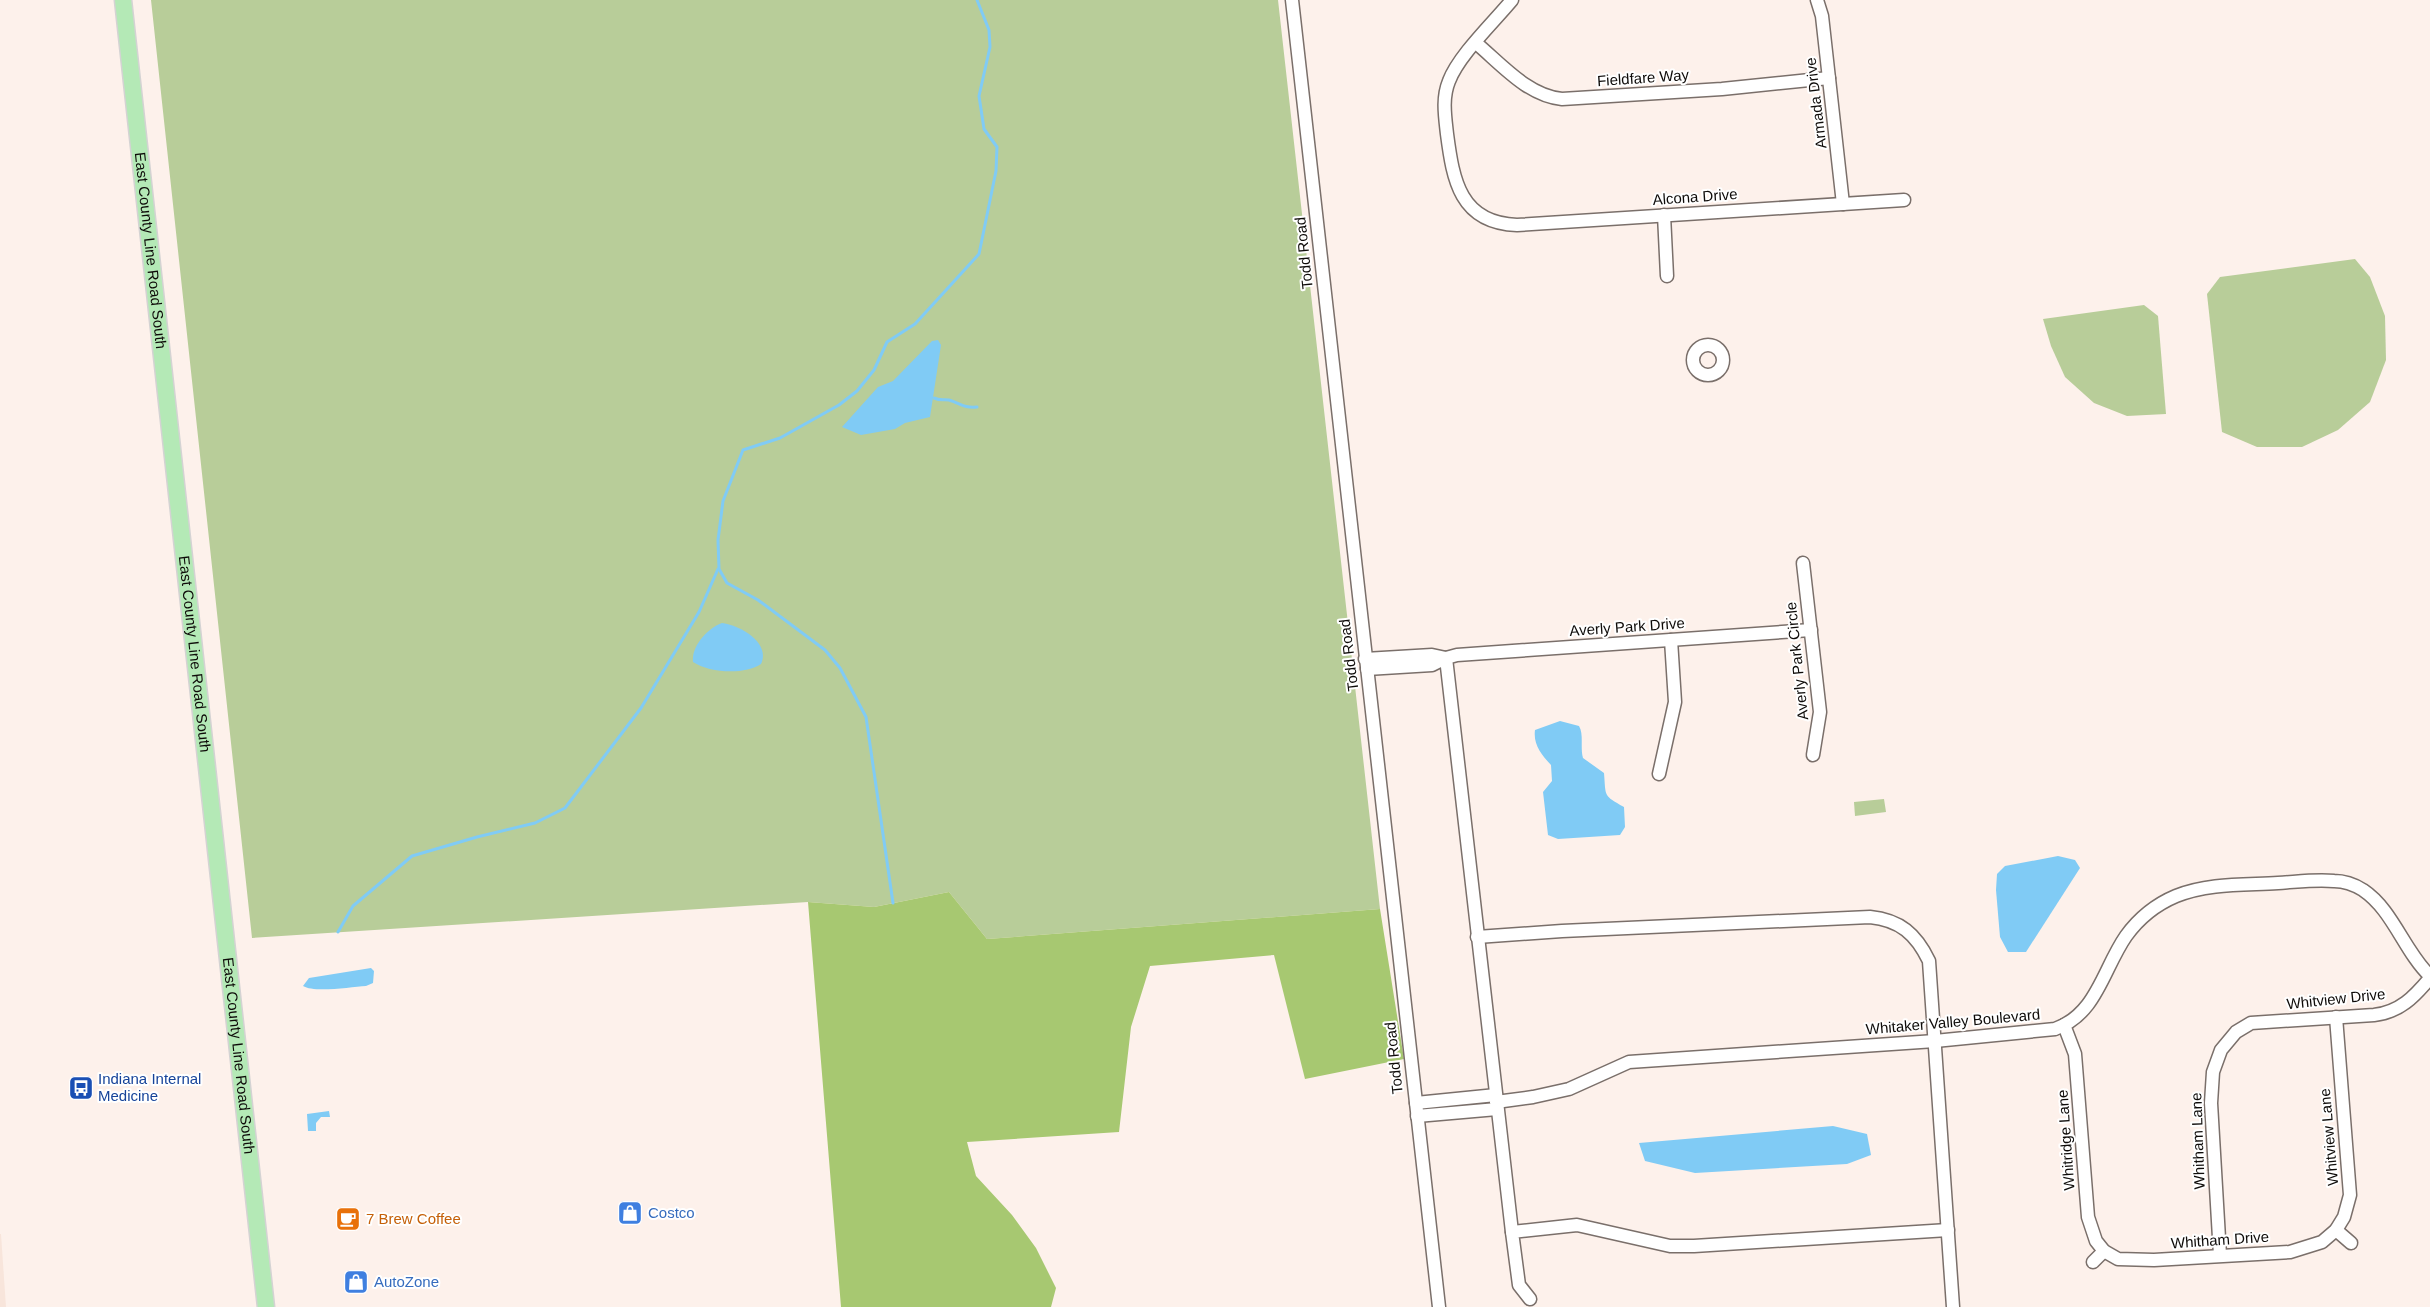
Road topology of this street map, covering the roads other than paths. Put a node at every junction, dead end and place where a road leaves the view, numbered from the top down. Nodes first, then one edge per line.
1 (123, 0) edge
2 (1292, 0) edge
3 (1512, 0) edge
4 (1817, 0) edge
5 (1476, 43) junction
6 (1829, 78) junction
7 (1904, 200) dead end
8 (1843, 204) junction
9 (1664, 215) junction
10 (1667, 276) dead end
11 (1803, 563) dead end
12 (1810, 630) junction
13 (1671, 640) junction
14 (1446, 658) junction
15 (1366, 664) junction
16 (1813, 755) dead end
17 (1659, 774) dead end
18 (1477, 936) junction
19 (2430, 977) edge
20 (2336, 1017) junction
21 (2064, 1025) junction
22 (2236, 1032) joint
23 (1935, 1041) junction
24 (1497, 1102) junction
25 (1416, 1110) junction
26 (1948, 1230) junction
27 (2336, 1230) junction
28 (1512, 1232) junction
29 (2351, 1243) dead end
30 (2104, 1251) junction
31 (2220, 1255) junction
32 (2093, 1262) dead end
33 (1530, 1299) dead end
34 (266, 1307) edge
35 (1438, 1307) edge
36 (1953, 1307) edge

1 - 34 main road, East County Line Road South
2 - 15 street, Todd Road
3 - 5 street, Alcona Drive
4 - 6 street, Armada Drive
5 - 6 street, Fieldfare Way
5 - 9 street, Alcona Drive
6 - 8 street, Armada Drive
7 - 8 street, Alcona Drive
8 - 9 street, Alcona Drive
9 - 10 street
11 - 12 street, Averly Park Circle
12 - 13 street, Averly Park Drive
12 - 16 street, Averly Park Circle
13 - 14 street, Averly Park Drive
13 - 17 street
14 - 15 street, Averly Park Drive
14 - 18 street
15 - 25 street, Todd Road
18 - 23 street
18 - 24 street
19 - 20 street, Whitview Drive
19 - 21 street, Whitaker Valley Boulevard
20 - 22 street, Whitview Drive
20 - 27 street, Whitview Lane
21 - 23 street, Whitaker Valley Boulevard
21 - 30 street, Whitridge Lane
22 - 31 street, Whitham Lane
23 - 24 street, Whitaker Valley Boulevard
23 - 26 street
24 - 25 street, Whitaker Valley Boulevard
24 - 28 street
25 - 35 street, Todd Road
26 - 28 street
26 - 36 street
27 - 29 street
27 - 31 street, Whitham Drive
28 - 33 street
30 - 31 street, Whitham Drive
30 - 32 street

